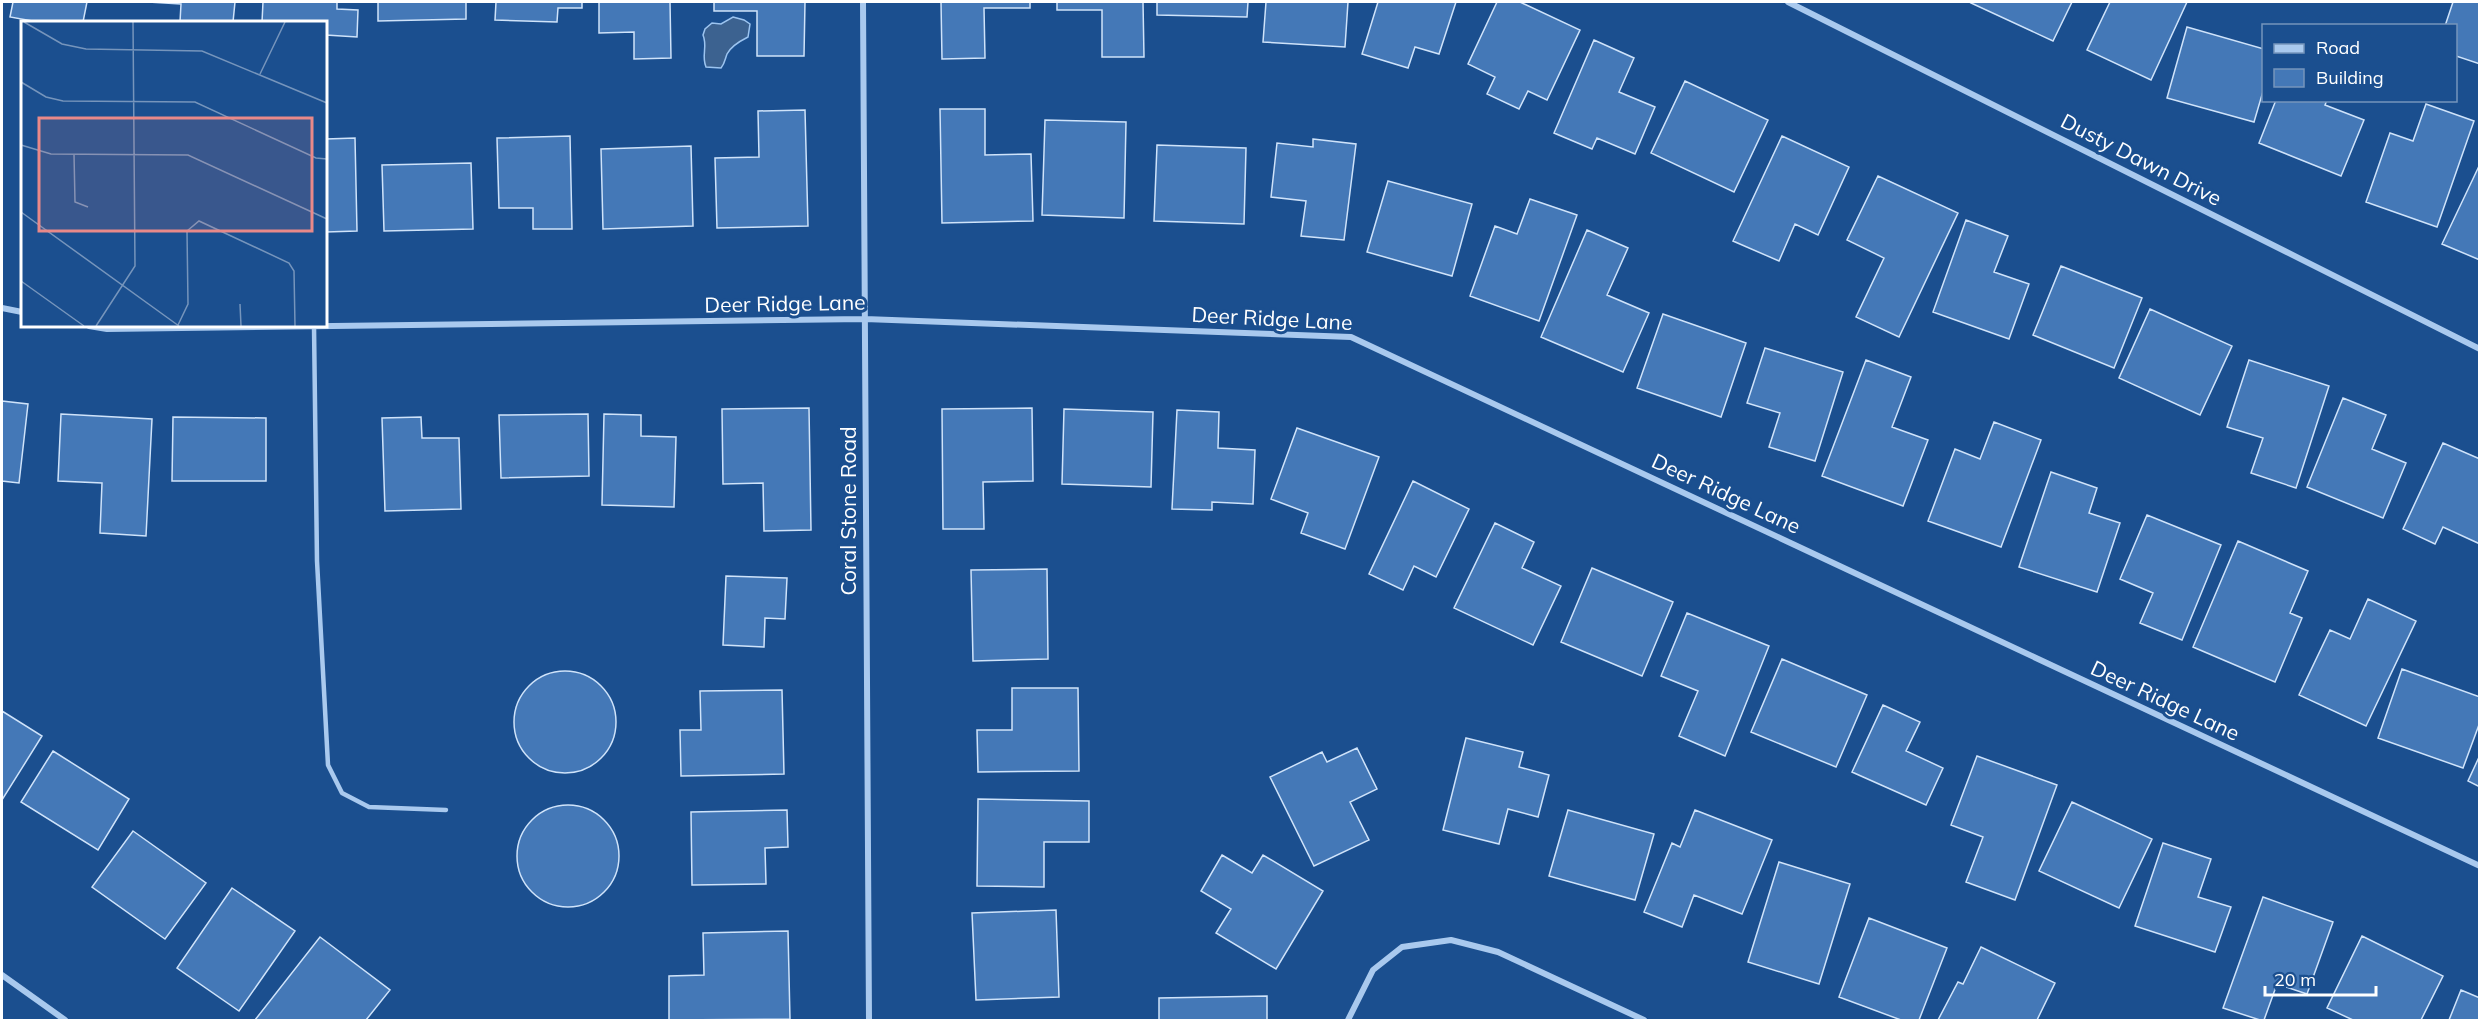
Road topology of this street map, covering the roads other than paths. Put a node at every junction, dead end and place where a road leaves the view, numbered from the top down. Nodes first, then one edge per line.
1 (864, 2) edge
2 (1788, 2) edge
3 (2, 308) edge
4 (21, 312) edge
5 (865, 319) junction
6 (327, 326) edge
7 (95, 327) edge
8 (246, 327) edge
9 (315, 327) edge
10 (2480, 348) edge
11 (446, 810) dead end
12 (2480, 866) edge
13 (2, 975) edge
14 (65, 1020) edge
15 (869, 1020) edge
16 (1348, 1020) edge
17 (1644, 1020) edge

1 - 5 street, Coral Stone Road
2 - 10 street, Dusty Dawn Drive
3 - 4 street
5 - 6 street, Deer Ridge Lane
5 - 12 street, Deer Ridge Lane
5 - 15 street, Coral Stone Road
7 - 8 street, Deer Ridge Lane
9 - 11 lane
13 - 14 street
16 - 17 street

